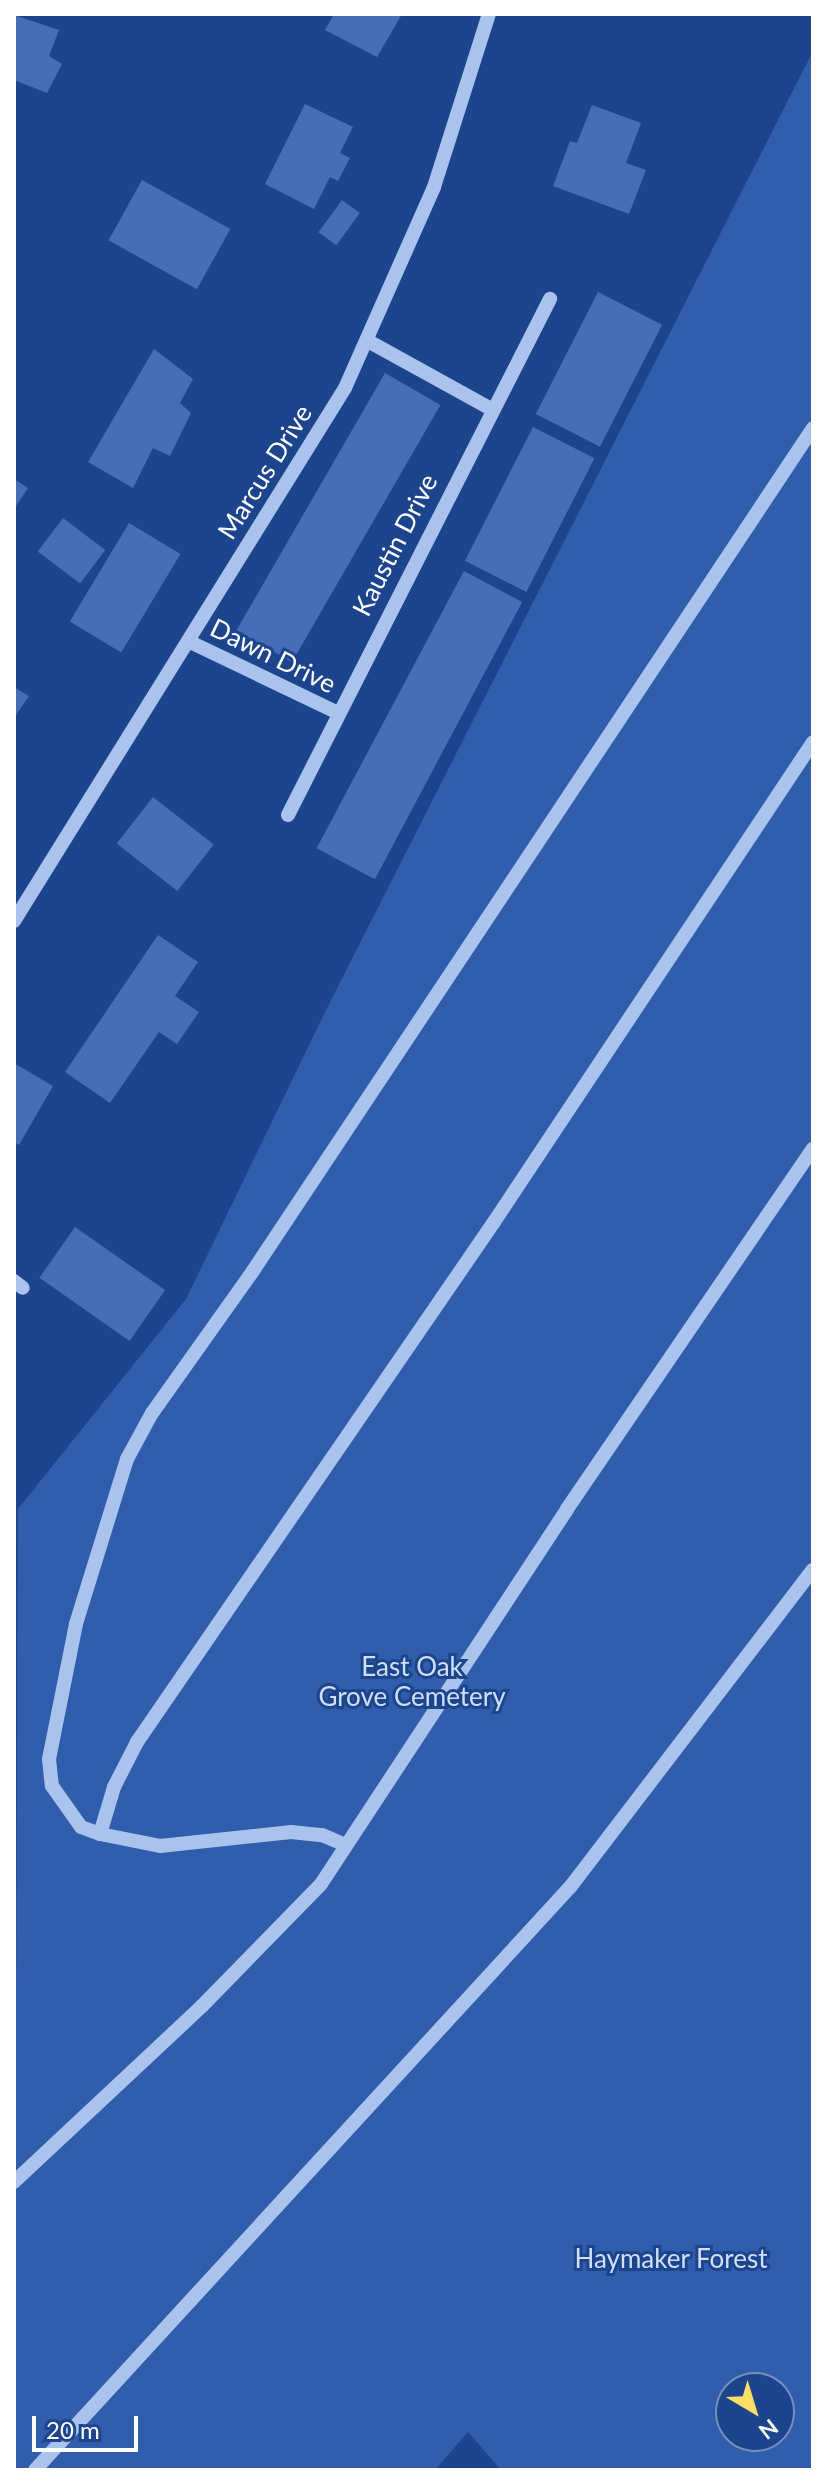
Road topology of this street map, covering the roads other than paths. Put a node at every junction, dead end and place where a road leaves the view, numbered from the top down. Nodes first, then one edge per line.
1 (489, 14) edge
2 (550, 299) dead end
3 (368, 341) junction
4 (491, 409) junction
5 (813, 428) edge
6 (188, 641) junction
7 (338, 713) junction
8 (813, 742) edge
9 (288, 815) dead end
10 (14, 921) edge
11 (813, 1149) edge
12 (813, 1570) edge
13 (100, 1834) junction
14 (346, 1845) junction
15 (14, 2182) edge
16 (35, 2470) edge

1 - 3 street, Marcus Drive
2 - 4 street, Kaustin Drive
3 - 4 street
3 - 6 street, Marcus Drive
4 - 7 street, Kaustin Drive
5 - 13 street
6 - 7 street, Dawn Drive
6 - 10 street, Marcus Drive
7 - 9 street, Kaustin Drive
8 - 13 street
11 - 14 street
12 - 16 street
13 - 14 street
14 - 15 street

